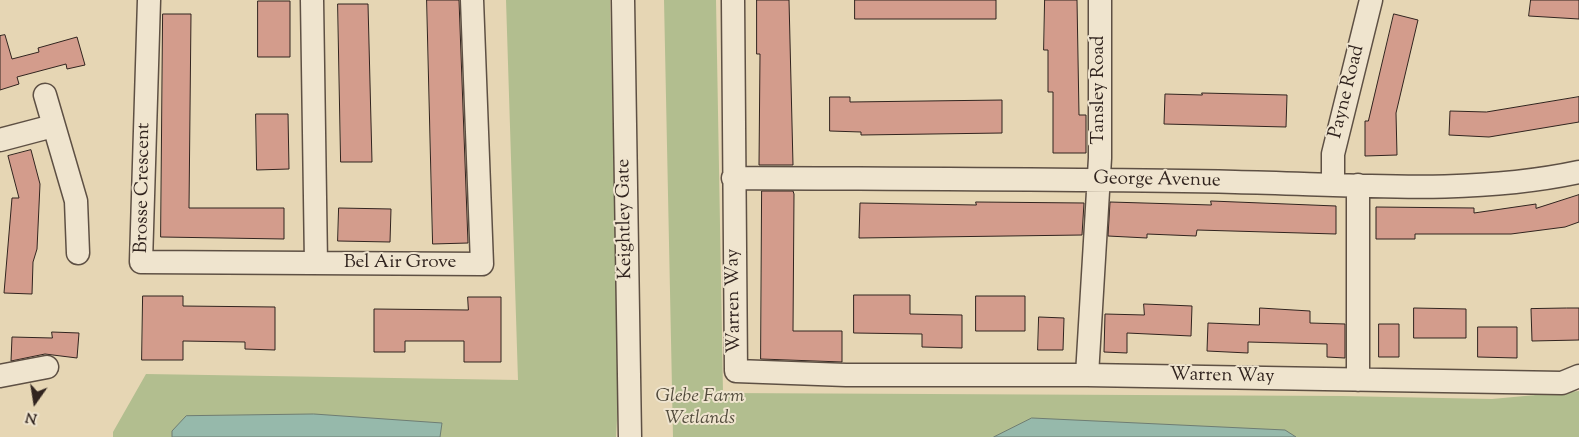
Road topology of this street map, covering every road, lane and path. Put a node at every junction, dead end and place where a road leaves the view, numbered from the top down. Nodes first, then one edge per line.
1 (149, 0) edge
2 (312, 0) edge
3 (472, 0) edge
4 (623, 0) edge
5 (733, 0) edge
6 (1100, 0) edge
7 (1371, 0) edge
8 (45, 95) dead end
9 (53, 126) junction
10 (0, 140) edge
11 (1579, 172) edge
12 (734, 178) junction
13 (1098, 180) junction
14 (1333, 184) junction
15 (1358, 185) junction
16 (78, 253) dead end
17 (316, 263) junction
18 (47, 367) dead end
19 (1087, 375) junction
20 (0, 376) edge
21 (1579, 376) edge
22 (1358, 380) junction
23 (630, 437) edge

1 - 17 street, Brosse Crescent
2 - 17 street, Bel Air Grove
3 - 17 street, Bel Air Grove
4 - 23 street, Keightley Gate
5 - 12 street, Warren Way
6 - 13 street, Tansley Road
7 - 14 street, Payne Road
8 - 9 street
9 - 10 street
9 - 16 street
11 - 15 street, George Avenue
12 - 13 street, George Avenue
12 - 19 street, Warren Way
13 - 14 street, George Avenue
13 - 19 street
14 - 15 street, George Avenue
15 - 22 street
18 - 20 street
19 - 22 street, Warren Way
21 - 22 street, Warren Way

